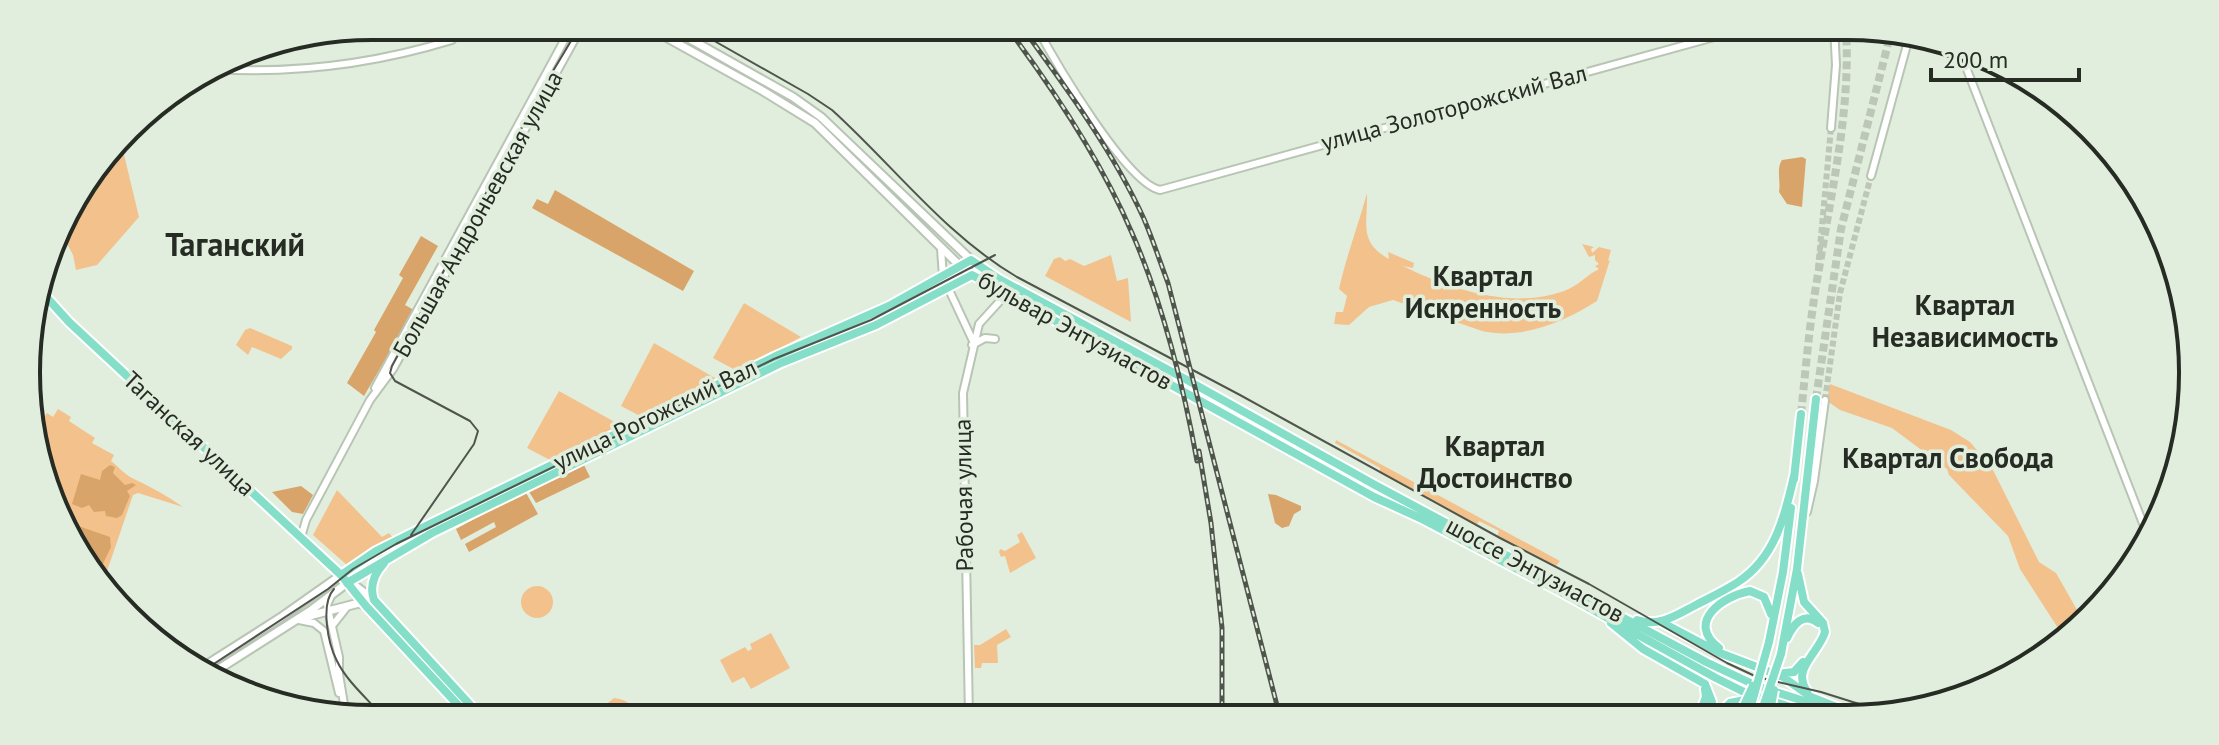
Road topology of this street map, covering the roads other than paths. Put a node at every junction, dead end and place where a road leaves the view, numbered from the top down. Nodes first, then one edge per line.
1 (452, 40) edge
2 (564, 40) edge
3 (574, 40) edge
4 (671, 40) edge
5 (692, 40) edge
6 (1043, 40) edge
7 (1703, 40) edge
8 (1834, 40) edge
9 (1907, 45) edge
10 (1964, 62) edge
11 (236, 69) edge
12 (1831, 128) tunnel mouth
13 (1871, 176) tunnel mouth
14 (941, 249) junction
15 (971, 260) junction
16 (961, 267) junction
17 (982, 269) junction
18 (972, 275) junction
19 (943, 277) junction
20 (949, 288) junction
21 (1009, 290) junction
22 (48, 299) edge
23 (966, 322) junction
24 (977, 329) junction
25 (995, 339) dead end
26 (973, 343) junction
27 (1187, 380) joint
28 (1191, 394) joint
29 (370, 400) junction
30 (1821, 400) tunnel mouth
31 (1801, 414) tunnel mouth
32 (1794, 476) junction
33 (2143, 523) edge
34 (303, 540) junction
35 (390, 556) junction
36 (1797, 569) junction
37 (341, 575) junction
38 (349, 582) junction
39 (331, 596) junction
40 (370, 603) junction
41 (348, 606) junction
42 (328, 611) junction
43 (1617, 614) junction
44 (1607, 617) junction
45 (295, 621) junction
46 (1660, 622) junction
47 (332, 626) junction
48 (1769, 642) junction
49 (1781, 654) junction
50 (1736, 659) junction
51 (1765, 659) junction
52 (210, 662) edge
53 (1777, 666) junction
54 (220, 668) edge
55 (1764, 671) junction
56 (1694, 677) junction
57 (1822, 700) junction
58 (1768, 701) junction
59 (343, 703) joint
60 (459, 705) edge
61 (469, 705) edge
62 (969, 705) edge
63 (1702, 705) edge
64 (1711, 705) edge
65 (1728, 705) edge
66 (1744, 705) edge
67 (1751, 705) edge
68 (1764, 705) edge
69 (1771, 705) edge
70 (1781, 705) edge
71 (1820, 705) edge
72 (1832, 705) edge

1 - 11 street
2 - 29 street, Большая Андроньевская улица
3 - 29 street, Большая Андроньевская улица
4 - 14 main road, бульвар Энтузиастов
5 - 15 main road
6 - 7 street, улица Золоторожский Вал
8 - 12 street
9 - 13 street
10 - 33 street
14 - 16 main road, бульвар Энтузиастов
14 - 19 street
15 - 16 main road, улица Рогожский Вал
15 - 17 main road, бульвар Энтузиастов
16 - 18 main road, бульвар Энтузиастов
16 - 19 main road, улица Рогожский Вал
17 - 18 main road, улица Рогожский Вал
17 - 21 main road, бульвар Энтузиастов
18 - 20 main road, улица Рогожский Вал
18 - 21 main road, бульвар Энтузиастов
19 - 20 street
19 - 37 main road, улица Рогожский Вал
20 - 23 street
20 - 35 main road, улица Рогожский Вал
21 - 24 street, Рабочая улица
21 - 27 main road, бульвар Энтузиастов
21 - 28 main road, бульвар Энтузиастов
22 - 34 main road, Таганская улица
23 - 24 street
23 - 26 street
24 - 26 street, Рабочая улица
25 - 26 street
26 - 62 street, Рабочая улица
27 - 43 main road, шоссе Энтузиастов
28 - 44 main road, шоссе Энтузиастов
29 - 34 street, Большая Андроньевская улица
30 - 36 main road
31 - 32 main road
32 - 46 main road
32 - 48 main road
34 - 37 main road, Таганская улица
35 - 38 main road, улица Рогожский Вал
35 - 40 main road
36 - 49 main road
36 - 57 main road
37 - 38 main road, Таганская улица
37 - 52 main road
38 - 39 main road
38 - 40 main road, Таганская улица
39 - 42 street
39 - 45 main road
40 - 41 main road
40 - 60 main road
40 - 61 main road
41 - 42 main road
41 - 47 street
42 - 45 main road
42 - 47 street
43 - 46 main road
43 - 71 main road, шоссе Энтузиастов
44 - 56 main road
44 - 58 main road, шоссе Энтузиастов
45 - 54 main road
45 - 59 street
46 - 50 main road
47 - 59 street
48 - 50 main road
48 - 51 main road, bridge
49 - 53 main road, bridge
49 - 55 main road
50 - 55 main road
51 - 66 main road, bridge
51 - 67 main road, bridge
53 - 68 main road, bridge
53 - 69 main road, bridge
55 - 57 main road
56 - 63 main road
56 - 64 main road
57 - 72 main road
58 - 65 main road
58 - 70 main road, шоссе Энтузиастов

